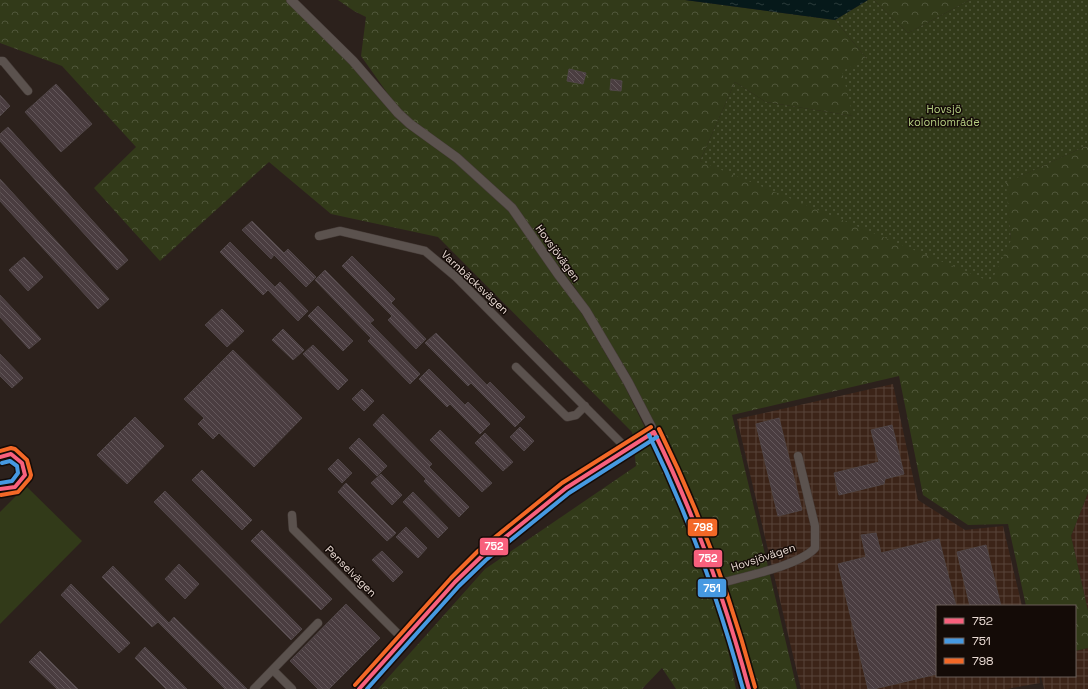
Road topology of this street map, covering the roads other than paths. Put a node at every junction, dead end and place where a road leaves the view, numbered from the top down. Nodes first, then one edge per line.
1 (291, 0) edge
2 (0, 60) edge
3 (28, 90) dead end
4 (319, 236) dead end
5 (516, 367) dead end
6 (585, 406) junction
7 (654, 432) junction
8 (627, 449) junction
9 (798, 456) dead end
10 (0, 457) edge
11 (0, 489) edge
12 (292, 515) dead end
13 (717, 584) junction
14 (318, 623) dead end
15 (403, 639) junction
16 (273, 670) junction
17 (254, 689) edge
18 (292, 689) edge
19 (359, 689) edge
20 (749, 689) edge

1 - 7 street, Hovsjövägen
2 - 3 street
4 - 6 street, Varnbäcksvägen
5 - 6 street
6 - 8 street, Varnbäcksvägen
7 - 8 street
7 - 13 street, Hovsjövägen
8 - 15 street
9 - 13 street, Hovsjövägen
10 - 11 street
12 - 15 street, Penselvägen
13 - 20 street, Hovsjövägen
14 - 16 street
15 - 19 street
16 - 17 street
16 - 18 street

